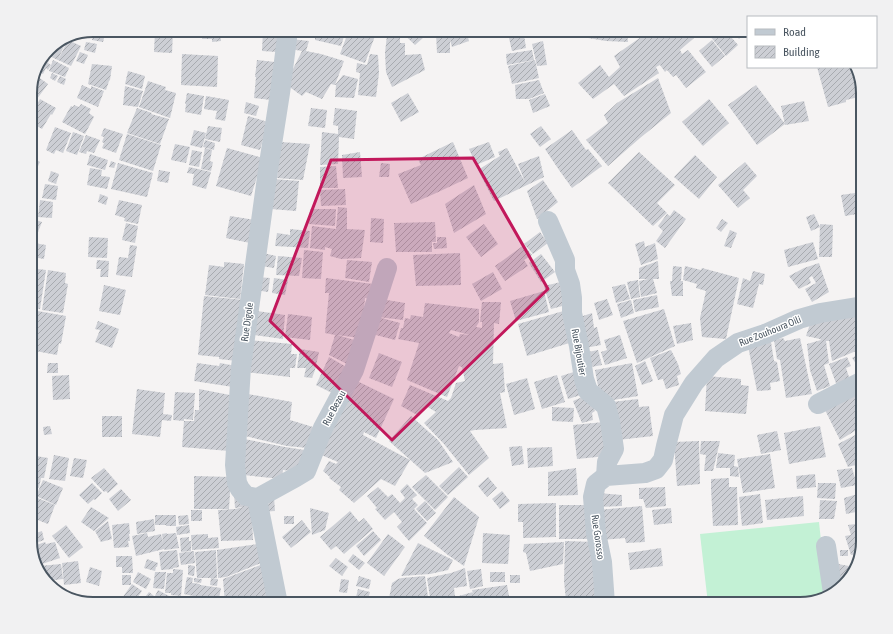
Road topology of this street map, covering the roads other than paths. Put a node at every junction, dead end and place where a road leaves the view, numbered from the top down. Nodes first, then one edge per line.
1 (287, 37) edge
2 (548, 221) dead end
3 (386, 268) dead end
4 (856, 307) edge
5 (856, 385) edge
6 (818, 404) dead end
7 (606, 476) junction
8 (256, 499) junction
9 (826, 546) dead end
10 (832, 587) edge
11 (277, 597) edge
12 (605, 597) edge

1 - 8 street, Rue Digole
2 - 7 street, Rue Bijoutier
3 - 8 street, Rue Bezou
4 - 7 street, Rue Zouhoura Oili
5 - 6 street
7 - 12 street, Rue Gorosso
8 - 11 street
9 - 10 street

